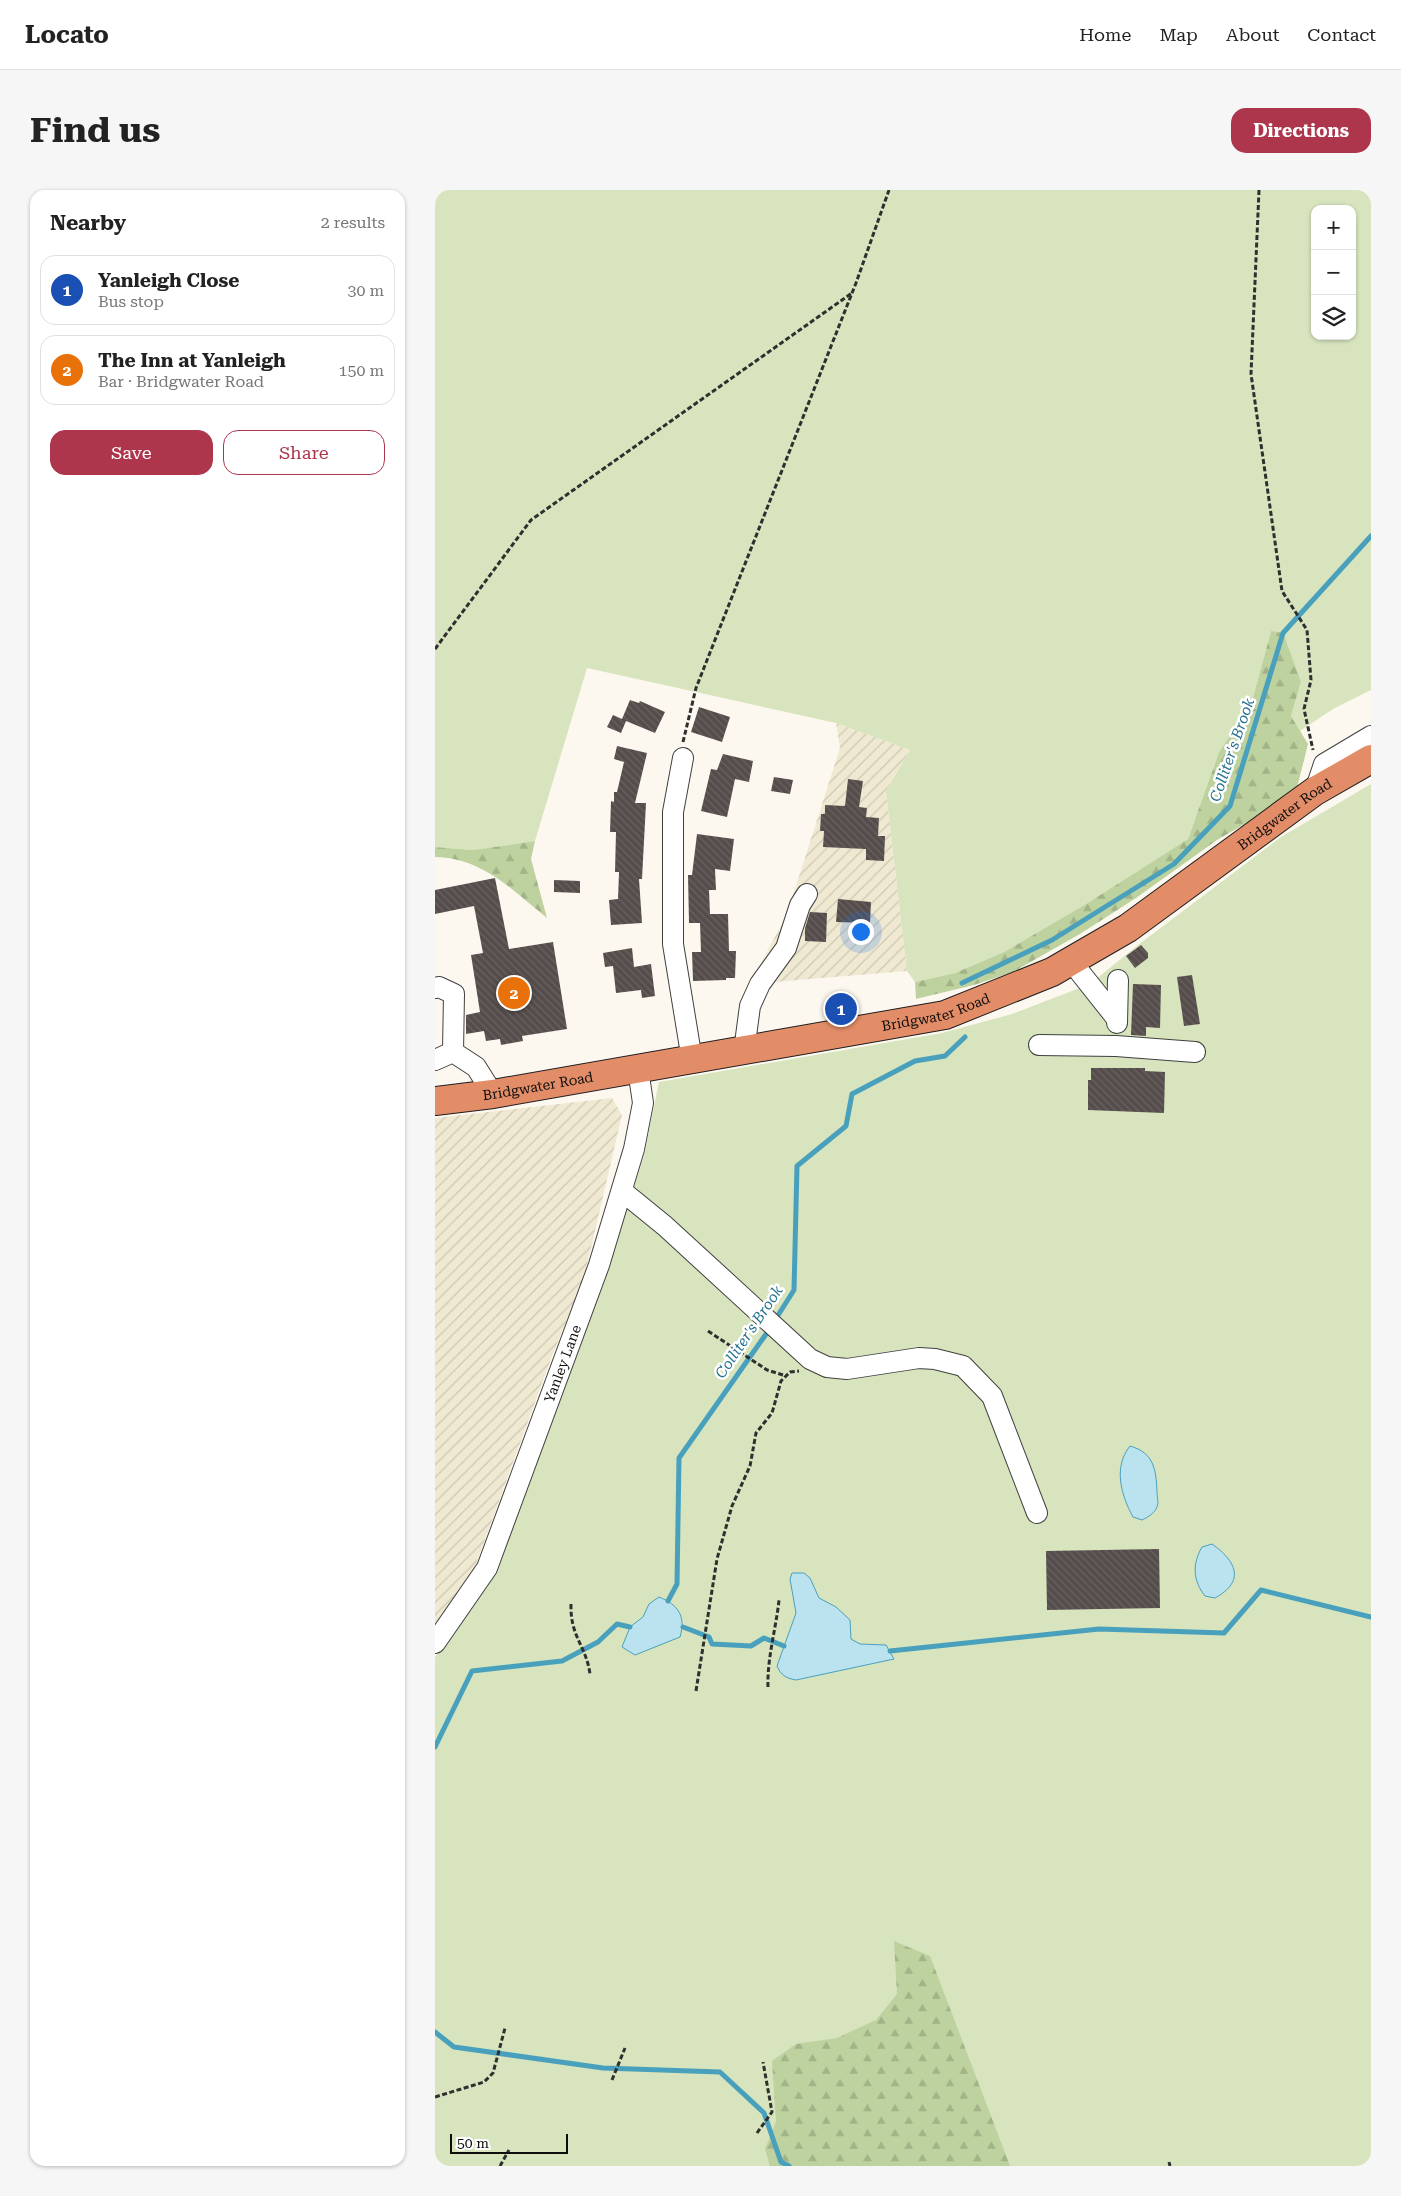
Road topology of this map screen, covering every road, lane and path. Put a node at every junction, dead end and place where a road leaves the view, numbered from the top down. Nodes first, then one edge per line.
1 (889, 190) edge
2 (1259, 190) edge
3 (852, 293) junction
4 (435, 649) edge
5 (1371, 736) edge
6 (1313, 757) dead end
7 (683, 758) joint
8 (1371, 759) edge
9 (1315, 791) junction
10 (807, 894) dead end
11 (1071, 961) junction
12 (1119, 980) dead end
13 (435, 988) edge
14 (1117, 1019) junction
15 (1039, 1044) dead end
16 (1116, 1046) junction
17 (744, 1050) junction
18 (1195, 1052) dead end
19 (441, 1055) edge
20 (693, 1060) junction
21 (638, 1070) junction
22 (493, 1094) junction
23 (435, 1101) edge
24 (623, 1191) junction
25 (708, 1332) dead end
26 (807, 1374) dead end
27 (786, 1376) junction
28 (1037, 1512) dead end
29 (779, 1600) dead end
30 (571, 1604) dead end
31 (435, 1643) edge
32 (590, 1674) dead end
33 (768, 1687) dead end
34 (696, 1691) dead end
35 (505, 2028) dead end
36 (625, 2048) dead end
37 (763, 2062) dead end
38 (612, 2080) dead end
39 (435, 2097) edge
40 (757, 2133) dead end
41 (509, 2150) dead end
42 (500, 2166) edge

1 - 3 path
2 - 6 path
3 - 4 path
3 - 7 path
5 - 9 street
7 - 20 street
8 - 9 highway, Bridgwater Road
9 - 11 highway, Bridgwater Road
10 - 17 street
11 - 14 street
11 - 17 highway, Bridgwater Road
12 - 14 street
13 - 19 street
14 - 16 street
15 - 16 street
16 - 18 street
17 - 20 highway, Bridgwater Road
19 - 22 street
20 - 21 highway, Bridgwater Road
21 - 22 highway, Bridgwater Road
21 - 24 street, Yanley Lane
22 - 23 highway, Bridgwater Road
24 - 28 street
24 - 31 street, Yanley Lane
25 - 27 path
26 - 27 path
27 - 34 path
29 - 33 path
30 - 32 path
35 - 39 path
36 - 38 path
37 - 40 path
41 - 42 path

